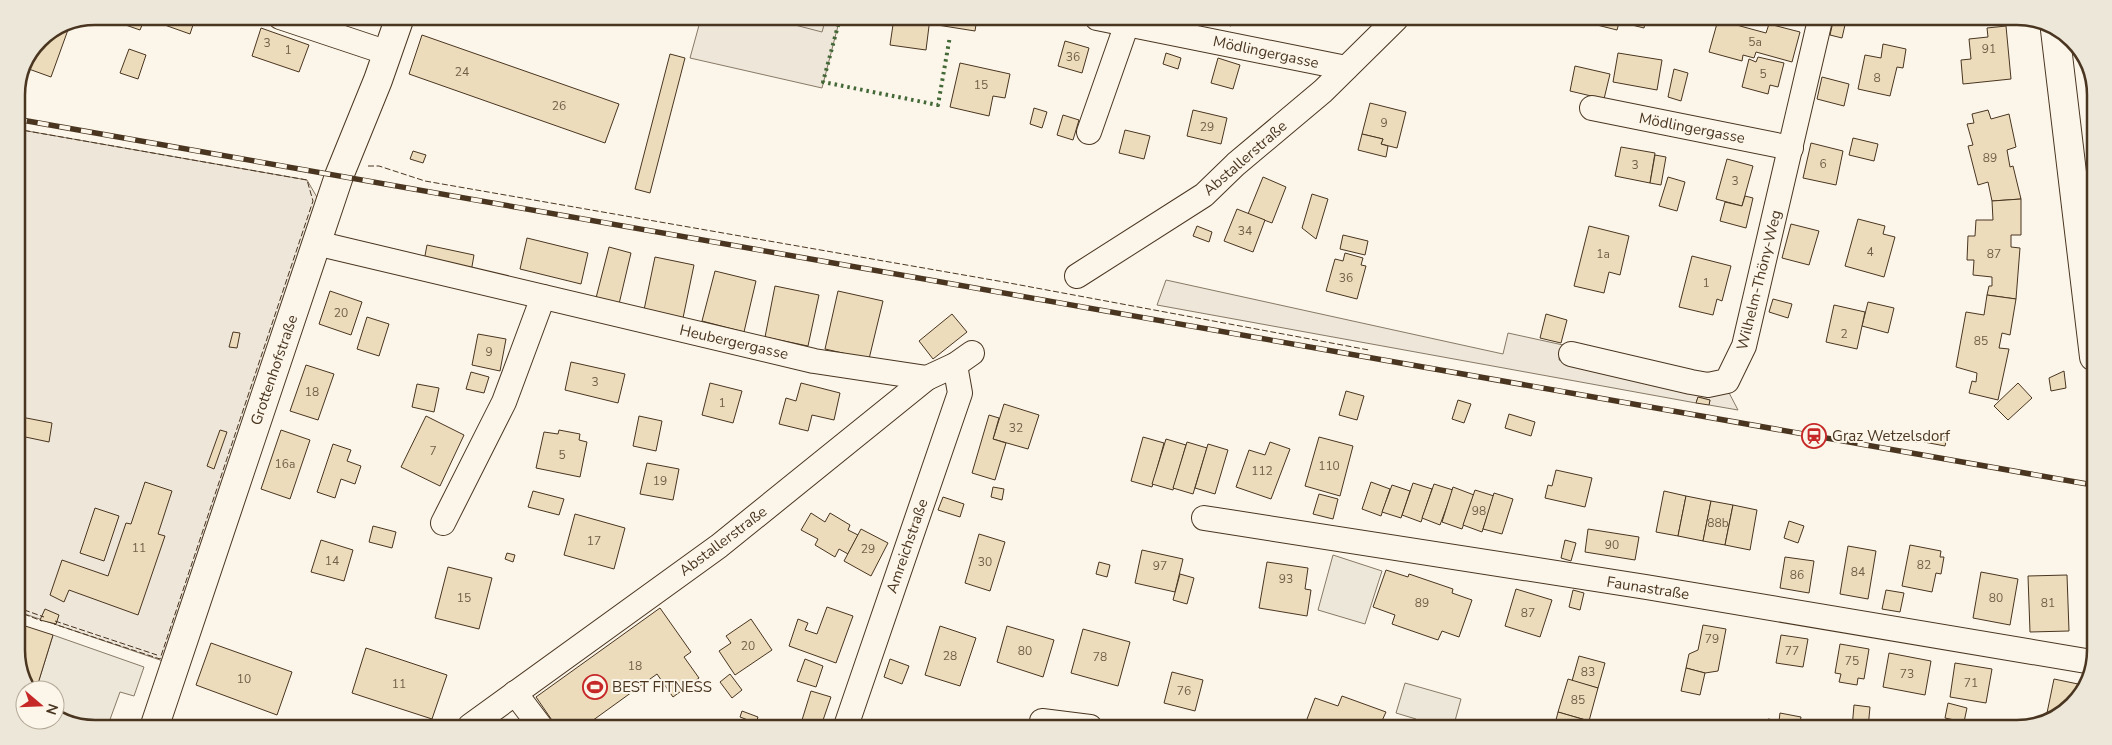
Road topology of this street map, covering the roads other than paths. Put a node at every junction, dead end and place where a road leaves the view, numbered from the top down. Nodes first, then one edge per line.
1 (305, 25) edge
2 (397, 25) edge
3 (1127, 25) edge
4 (1147, 25) edge
5 (1390, 25) edge
6 (1819, 25) edge
7 (2056, 37) edge
8 (388, 52) junction
9 (1346, 68) junction
10 (1592, 108) dead end
11 (1089, 132) dead end
12 (1792, 148) junction
13 (316, 243) junction
14 (1077, 276) dead end
15 (543, 297) junction
16 (2087, 298) edge
17 (1571, 354) dead end
18 (963, 359) joint
19 (927, 378) junction
20 (1204, 518) dead end
21 (443, 523) dead end
22 (2086, 661) edge
23 (515, 693) junction
24 (157, 720) edge
25 (478, 720) edge
26 (535, 720) edge
27 (848, 720) edge

1 - 8 street
2 - 8 main road, Grottenhofstraße
3 - 11 street
4 - 9 street, Mödlingergasse
5 - 9 street, Abstallerstraße
6 - 12 street, Wilhelm-Thöny-Weg
7 - 16 main road
8 - 13 main road, Grottenhofstraße
9 - 14 street, Abstallerstraße
10 - 12 street, Mödlingergasse
12 - 17 street, Wilhelm-Thöny-Weg
13 - 15 street, Heubergergasse
13 - 24 main road, Grottenhofstraße
15 - 19 street, Heubergergasse
15 - 21 street
18 - 19 street, Abstallerstraße
18 - 27 street, Amreichstraße
19 - 23 street, Abstallerstraße
20 - 22 street, Faunastraße
23 - 25 street, Abstallerstraße
23 - 26 street

